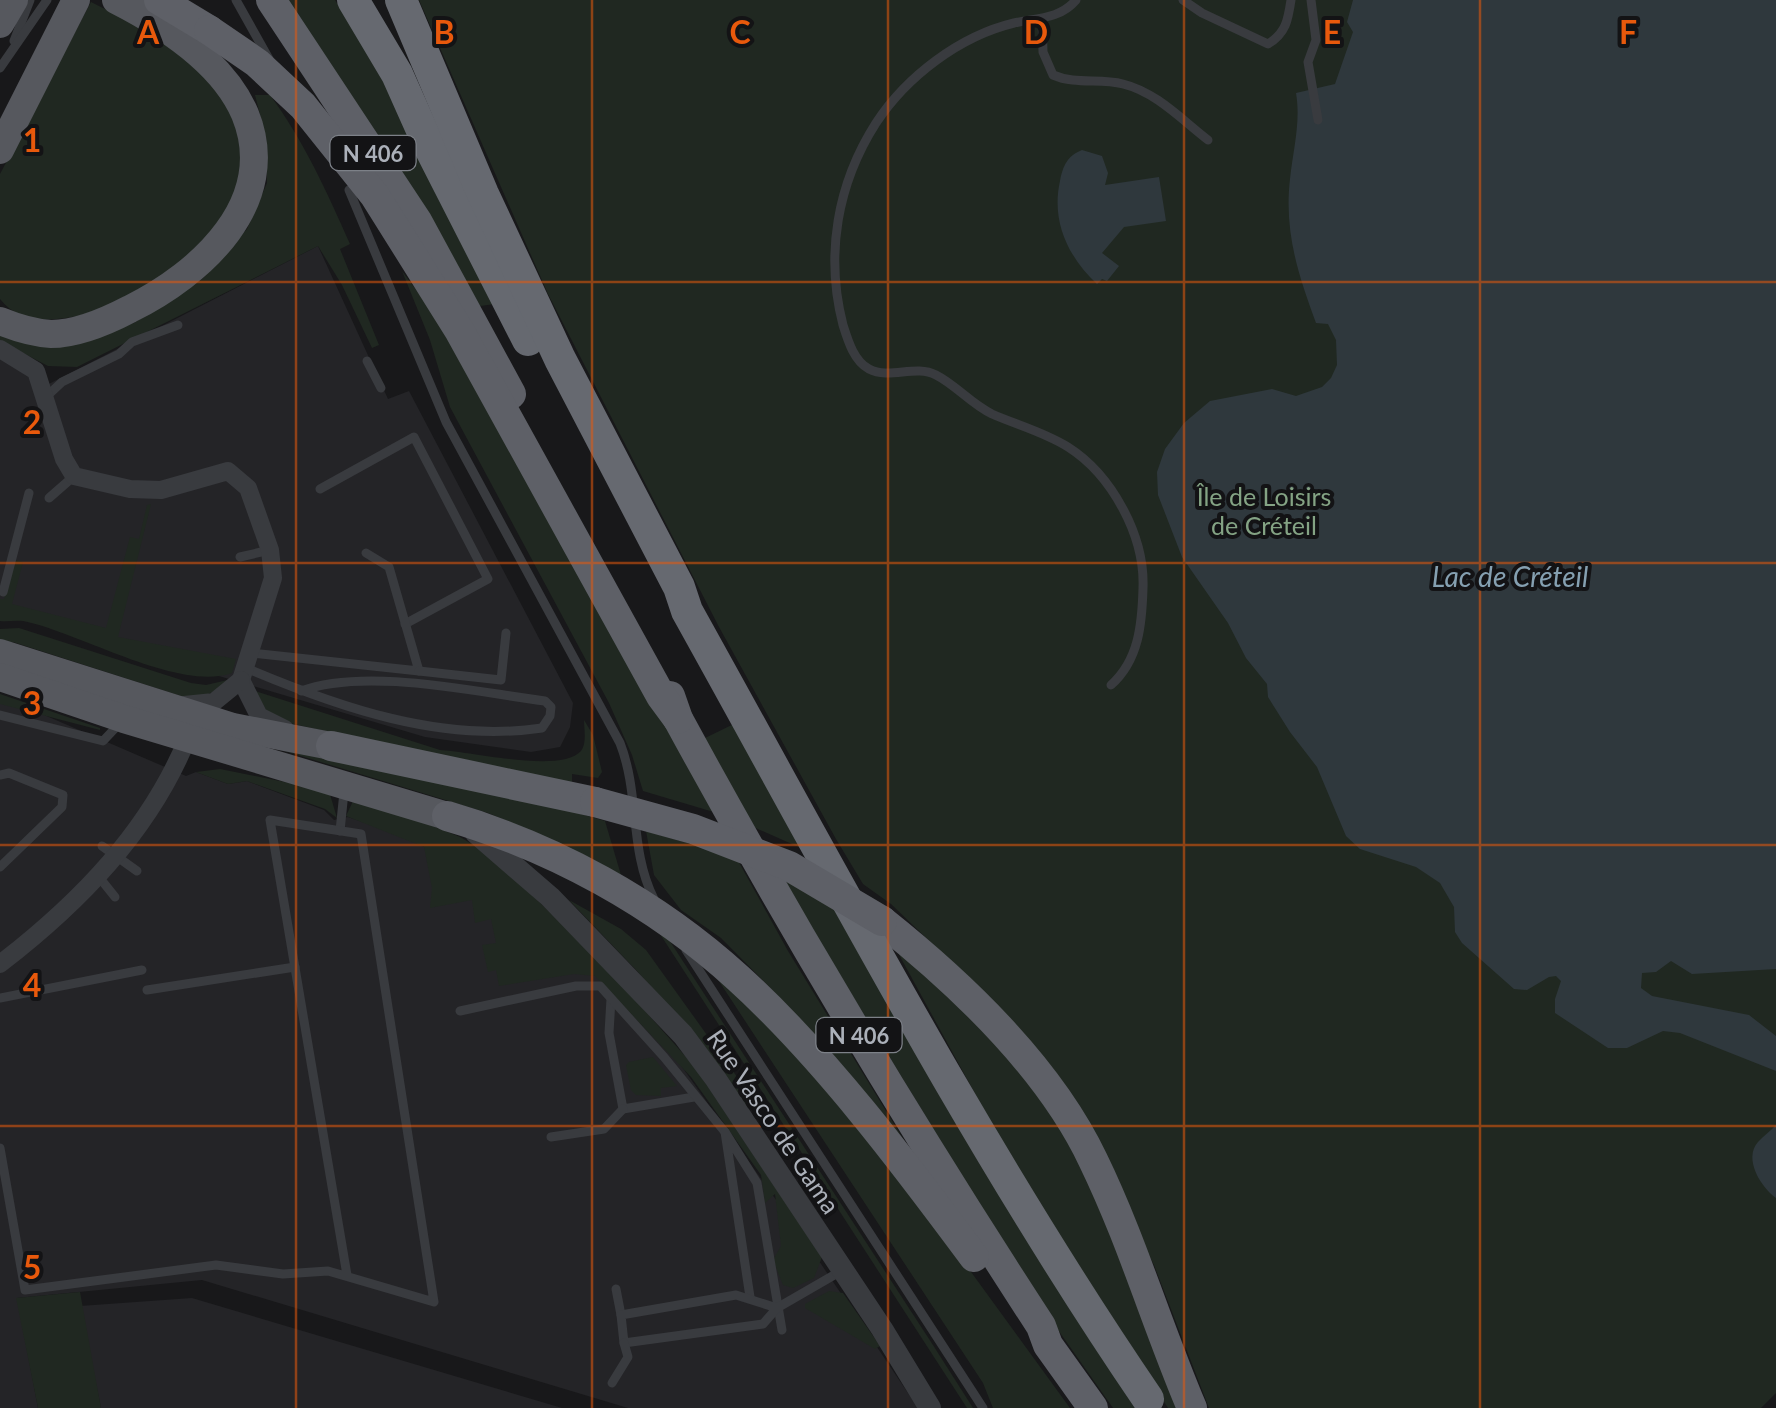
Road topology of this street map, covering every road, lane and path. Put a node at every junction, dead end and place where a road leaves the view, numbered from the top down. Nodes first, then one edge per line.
1 (14, 0) edge
2 (30, 0) edge
3 (47, 0) edge
4 (76, 0) edge
5 (159, 0) edge
6 (236, 0) edge
7 (270, 0) edge
8 (353, 0) edge
9 (401, 0) edge
10 (1076, 0) edge
11 (1183, 0) edge
12 (1292, 0) edge
13 (1311, 0) edge
14 (121, 3) edge
15 (1042, 19) junction
16 (6, 36) edge
17 (0, 68) edge
18 (275, 68) dead end
19 (0, 111) edge
20 (1318, 120) dead end
21 (1208, 140) dead end
22 (0, 150) edge
23 (350, 190) dead end
24 (0, 321) edge
25 (178, 325) dead end
26 (0, 349) edge
27 (367, 361) dead end
28 (381, 388) dead end
29 (46, 396) junction
30 (74, 476) junction
31 (320, 489) dead end
32 (29, 493) dead end
33 (49, 498) dead end
34 (270, 550) junction
35 (366, 554) dead end
36 (240, 557) dead end
37 (4, 592) dead end
38 (687, 611) junction
39 (405, 624) junction
40 (506, 633) dead end
41 (0, 654) edge
42 (244, 667) junction
43 (420, 672) junction
44 (0, 676) edge
45 (1112, 684) dead end
46 (301, 691) junction
47 (146, 701) junction
48 (0, 715) edge
49 (124, 719) junction
50 (678, 720) junction
51 (188, 738) junction
52 (331, 746) junction
53 (0, 775) edge
54 (345, 784) junction
55 (447, 816) junction
56 (340, 831) junction
57 (109, 851) junction
58 (0, 867) edge
59 (138, 872) dead end
60 (89, 879) junction
61 (115, 897) dead end
62 (671, 924) junction
63 (0, 964) edge
64 (295, 967) junction
65 (142, 970) dead end
66 (147, 990) dead end
67 (0, 998) edge
68 (611, 999) junction
69 (460, 1011) dead end
70 (694, 1096) junction
71 (623, 1109) junction
72 (725, 1132) junction
73 (551, 1137) dead end
74 (0, 1148) edge
75 (841, 1271) junction
76 (348, 1275) junction
77 (616, 1288) dead end
78 (750, 1297) junction
79 (777, 1308) junction
80 (621, 1315) junction
81 (782, 1330) dead end
82 (624, 1343) junction
83 (1048, 1345) junction
84 (612, 1383) dead end
85 (1152, 1403) edge
86 (930, 1408) edge
87 (983, 1408) edge
88 (1092, 1408) edge
89 (1192, 1408) edge

1 - 16 main road
2 - 16 lane
3 - 16 lane
4 - 19 main road
4 - 22 main road
5 - 50 highway, bridge
6 - 18 lane
7 - 50 highway, N 406, bridge
8 - 38 highway
9 - 38 highway, N 406
10 - 15 lane
11 - 12 lane
13 - 20 lane
14 - 24 main road
15 - 21 lane
15 - 45 lane
16 - 17 lane
23 - 62 lane
25 - 29 lane
26 - 29 street
27 - 28 lane
29 - 30 street
30 - 33 lane
30 - 34 street
31 - 39 lane
32 - 37 lane
34 - 36 lane
34 - 42 street
35 - 39 lane
38 - 85 highway, N 406
39 - 43 lane
40 - 43 lane
41 - 47 main road
42 - 43 lane
42 - 46 lane
42 - 47 street
42 - 52 street
44 - 49 main road
46 - 46 lane
47 - 52 main road
48 - 49 lane
49 - 51 main road
50 - 83 highway, N 406
51 - 54 main road
51 - 57 street
52 - 89 highway, bridge
53 - 58 lane
54 - 55 main road
54 - 56 lane
55 - 62 highway
55 - 75 street, Rue Vasco de Gama
56 - 64 lane
56 - 76 lane
57 - 59 lane
57 - 60 street
60 - 61 lane
60 - 63 street
62 - 83 highway
62 - 87 lane
64 - 66 lane
64 - 76 lane
65 - 67 lane
68 - 69 lane
68 - 70 lane
68 - 71 lane
70 - 71 lane
70 - 72 lane
71 - 73 lane
72 - 78 lane
72 - 79 lane
74 - 76 lane
75 - 79 lane
75 - 86 street, Rue Vasco de Gama
77 - 80 lane
78 - 79 lane
78 - 80 lane
79 - 81 lane
79 - 82 lane
80 - 82 lane
82 - 84 lane
83 - 88 highway, N 406

